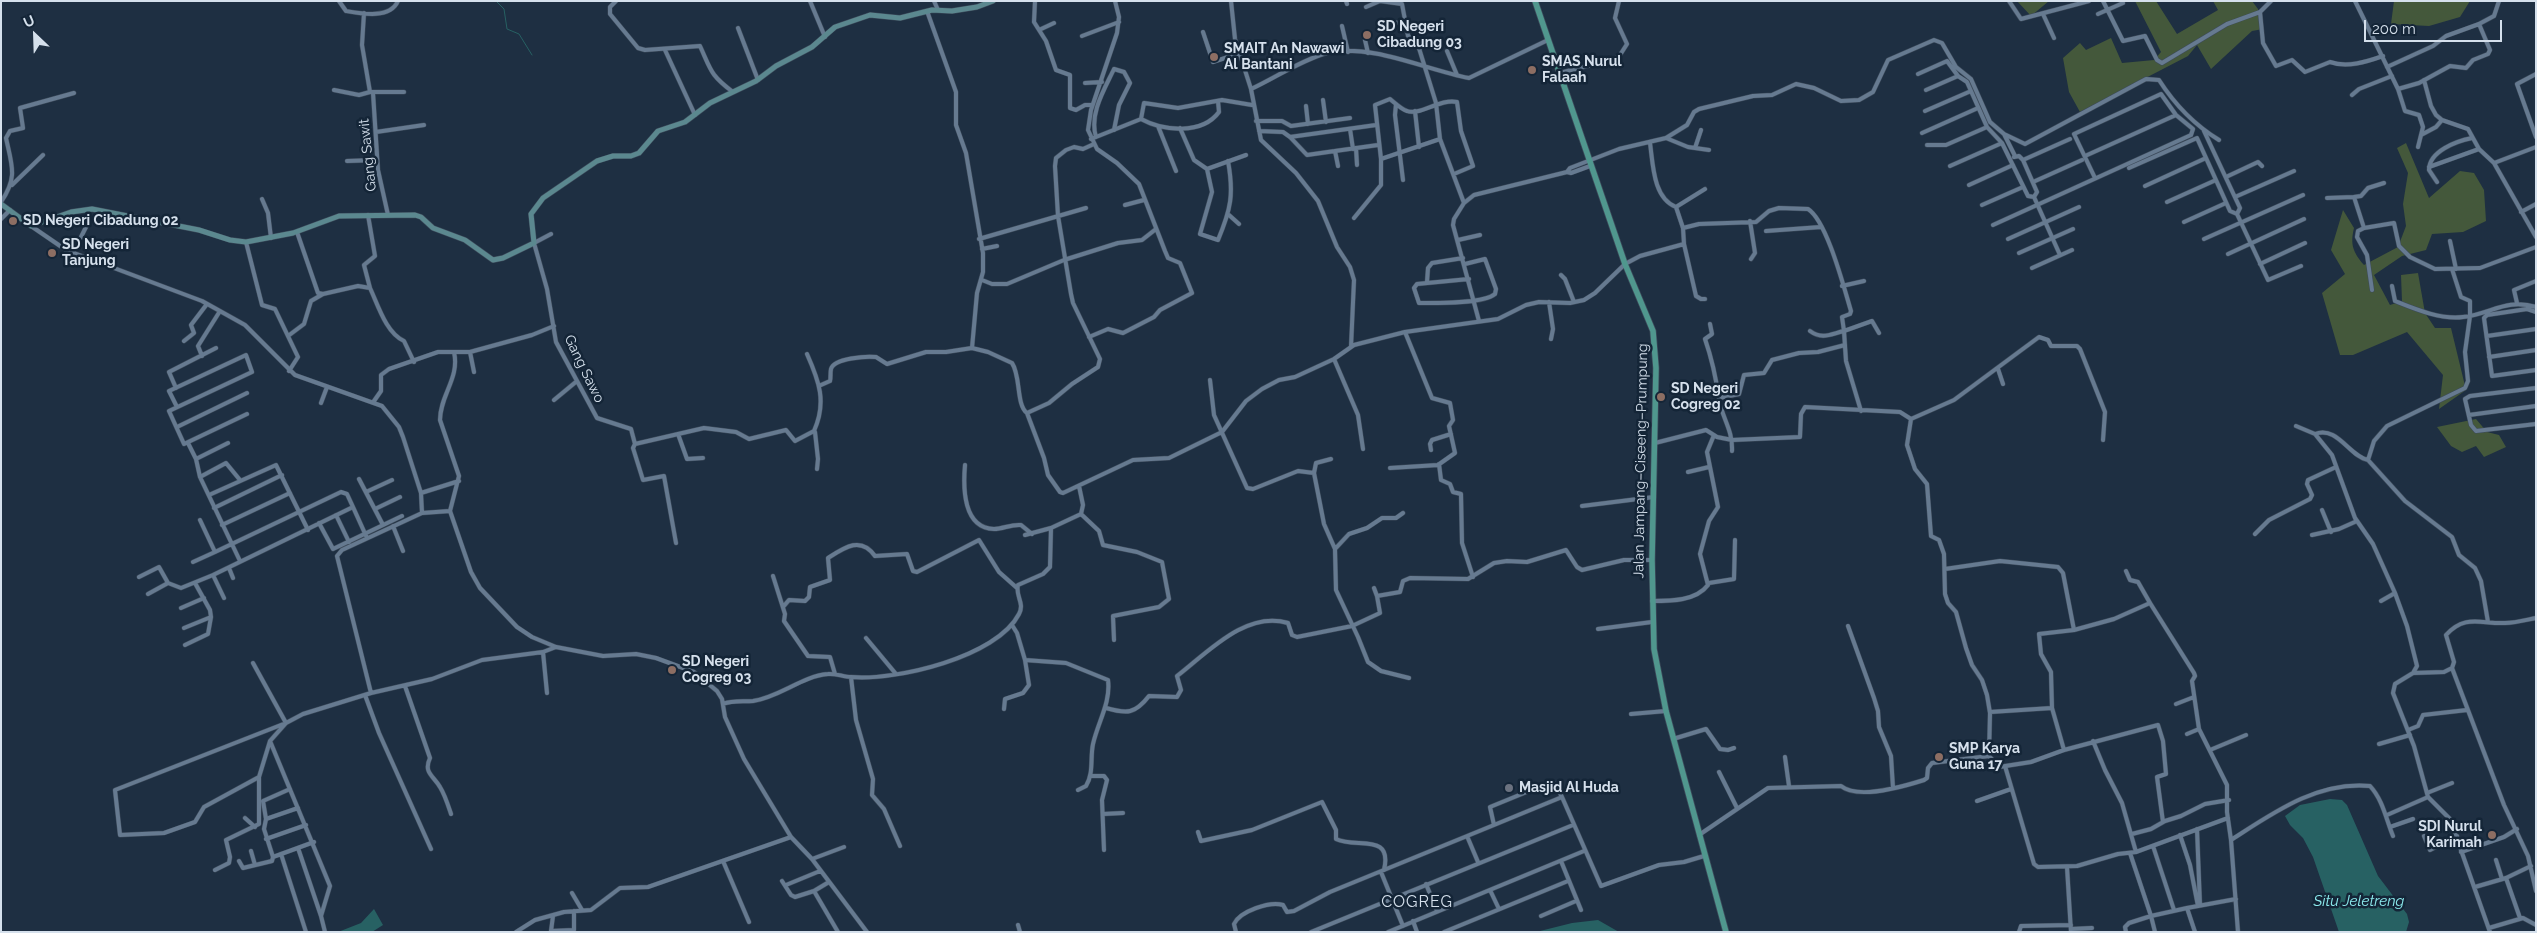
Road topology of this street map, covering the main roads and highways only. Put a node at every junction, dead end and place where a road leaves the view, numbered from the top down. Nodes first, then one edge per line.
1 (1535, 1) edge
2 (1726, 932) edge

1 - 2 main road, Jalan Jampang–Ciseeng–Prumpung

